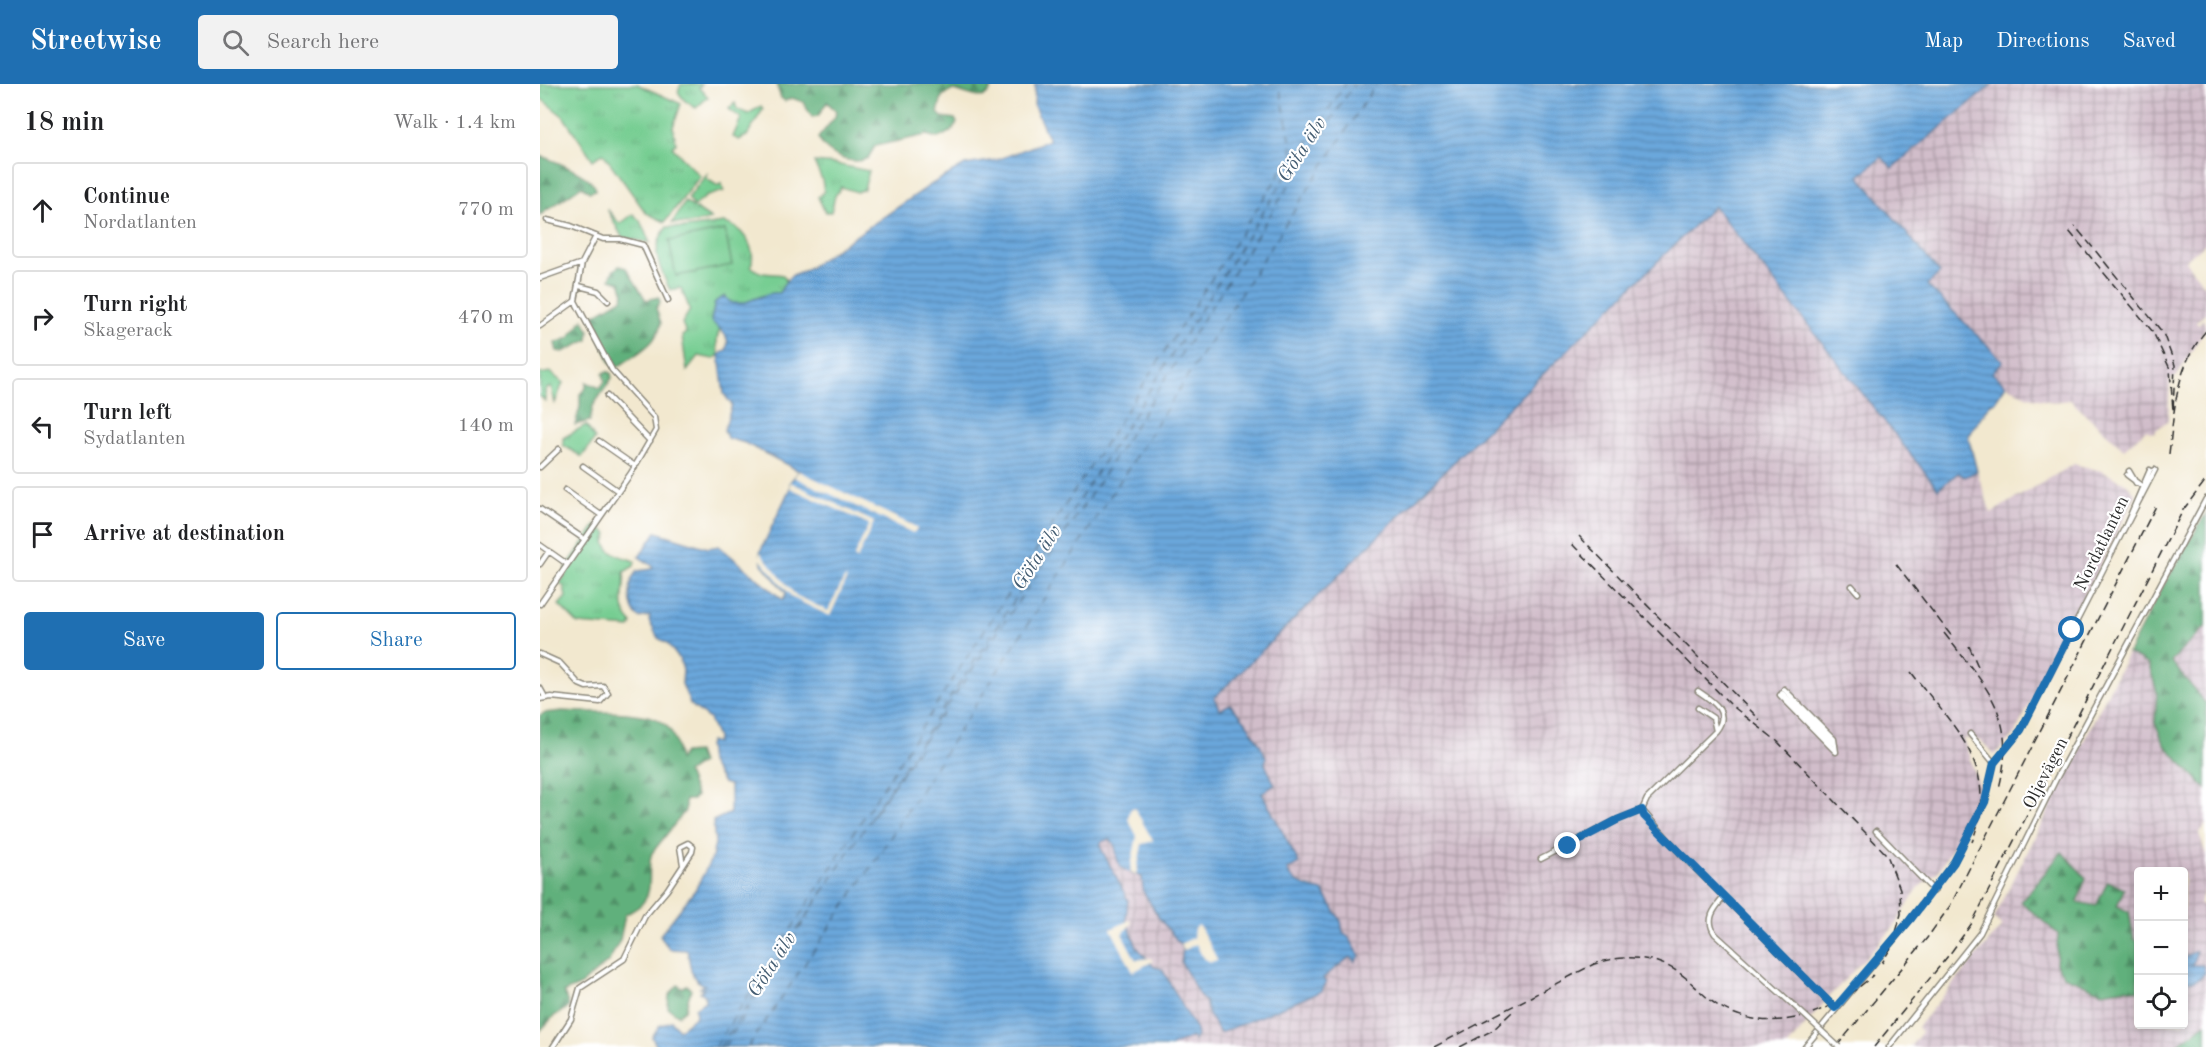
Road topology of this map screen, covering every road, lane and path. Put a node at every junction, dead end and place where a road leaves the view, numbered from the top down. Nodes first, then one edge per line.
1 (547, 220) dead end
2 (597, 236) junction
3 (582, 263) junction
4 (540, 278) edge
5 (579, 286) junction
6 (668, 300) dead end
7 (575, 301) junction
8 (608, 301) dead end
9 (540, 326) edge
10 (607, 396) dead end
11 (599, 441) dead end
12 (650, 441) junction
13 (560, 449) dead end
14 (583, 466) dead end
15 (635, 466) junction
16 (540, 467) edge
17 (2153, 470) dead end
18 (2128, 473) dead end
19 (2144, 488) junction
20 (565, 490) dead end
21 (618, 491) junction
22 (2206, 499) edge
23 (540, 509) edge
24 (601, 515) junction
25 (584, 539) junction
26 (540, 545) edge
27 (549, 551) junction
28 (540, 564) edge
29 (567, 564) junction
30 (1852, 586) dead end
31 (1858, 593) dead end
32 (540, 604) edge
33 (540, 654) edge
34 (540, 688) edge
35 (1698, 691) dead end
36 (1782, 692) dead end
37 (542, 698) edge
38 (1698, 708) dead end
39 (1716, 731) junction
40 (1970, 734) dead end
41 (1836, 746) dead end
42 (1994, 763) junction
43 (1642, 810) junction
44 (1876, 831) dead end
45 (1541, 859) dead end
46 (683, 865) junction
47 (1934, 891) junction
48 (1724, 897) junction
49 (1835, 1008) junction
50 (553, 1047) edge
51 (1805, 1047) edge
52 (1839, 1047) edge
53 (1889, 1047) edge

1 - 2 street
2 - 3 street
2 - 6 street
3 - 4 street
3 - 5 street
5 - 7 street
5 - 8 street
7 - 9 street
7 - 12 street
10 - 12 street
11 - 15 street
12 - 15 street
13 - 16 street
14 - 21 street
15 - 21 street
17 - 19 street, Nordatlanten
18 - 19 street
19 - 42 street, Nordatlanten
20 - 24 street
21 - 24 street
22 - 53 street, Oljevägen
23 - 25 street
24 - 25 street
25 - 29 street
26 - 27 street
27 - 28 street
27 - 29 street
29 - 32 street
30 - 31 street
33 - 37 street
34 - 37 street
35 - 39 street
36 - 41 street
38 - 39 street
39 - 43 street
40 - 42 street
42 - 47 street, Nordatlanten
43 - 45 street
43 - 48 street
44 - 47 street
46 - 46 street
46 - 50 street
47 - 49 street, Nordatlanten
48 - 49 street
48 - 52 street, bridge
49 - 51 street, Nordatlanten

